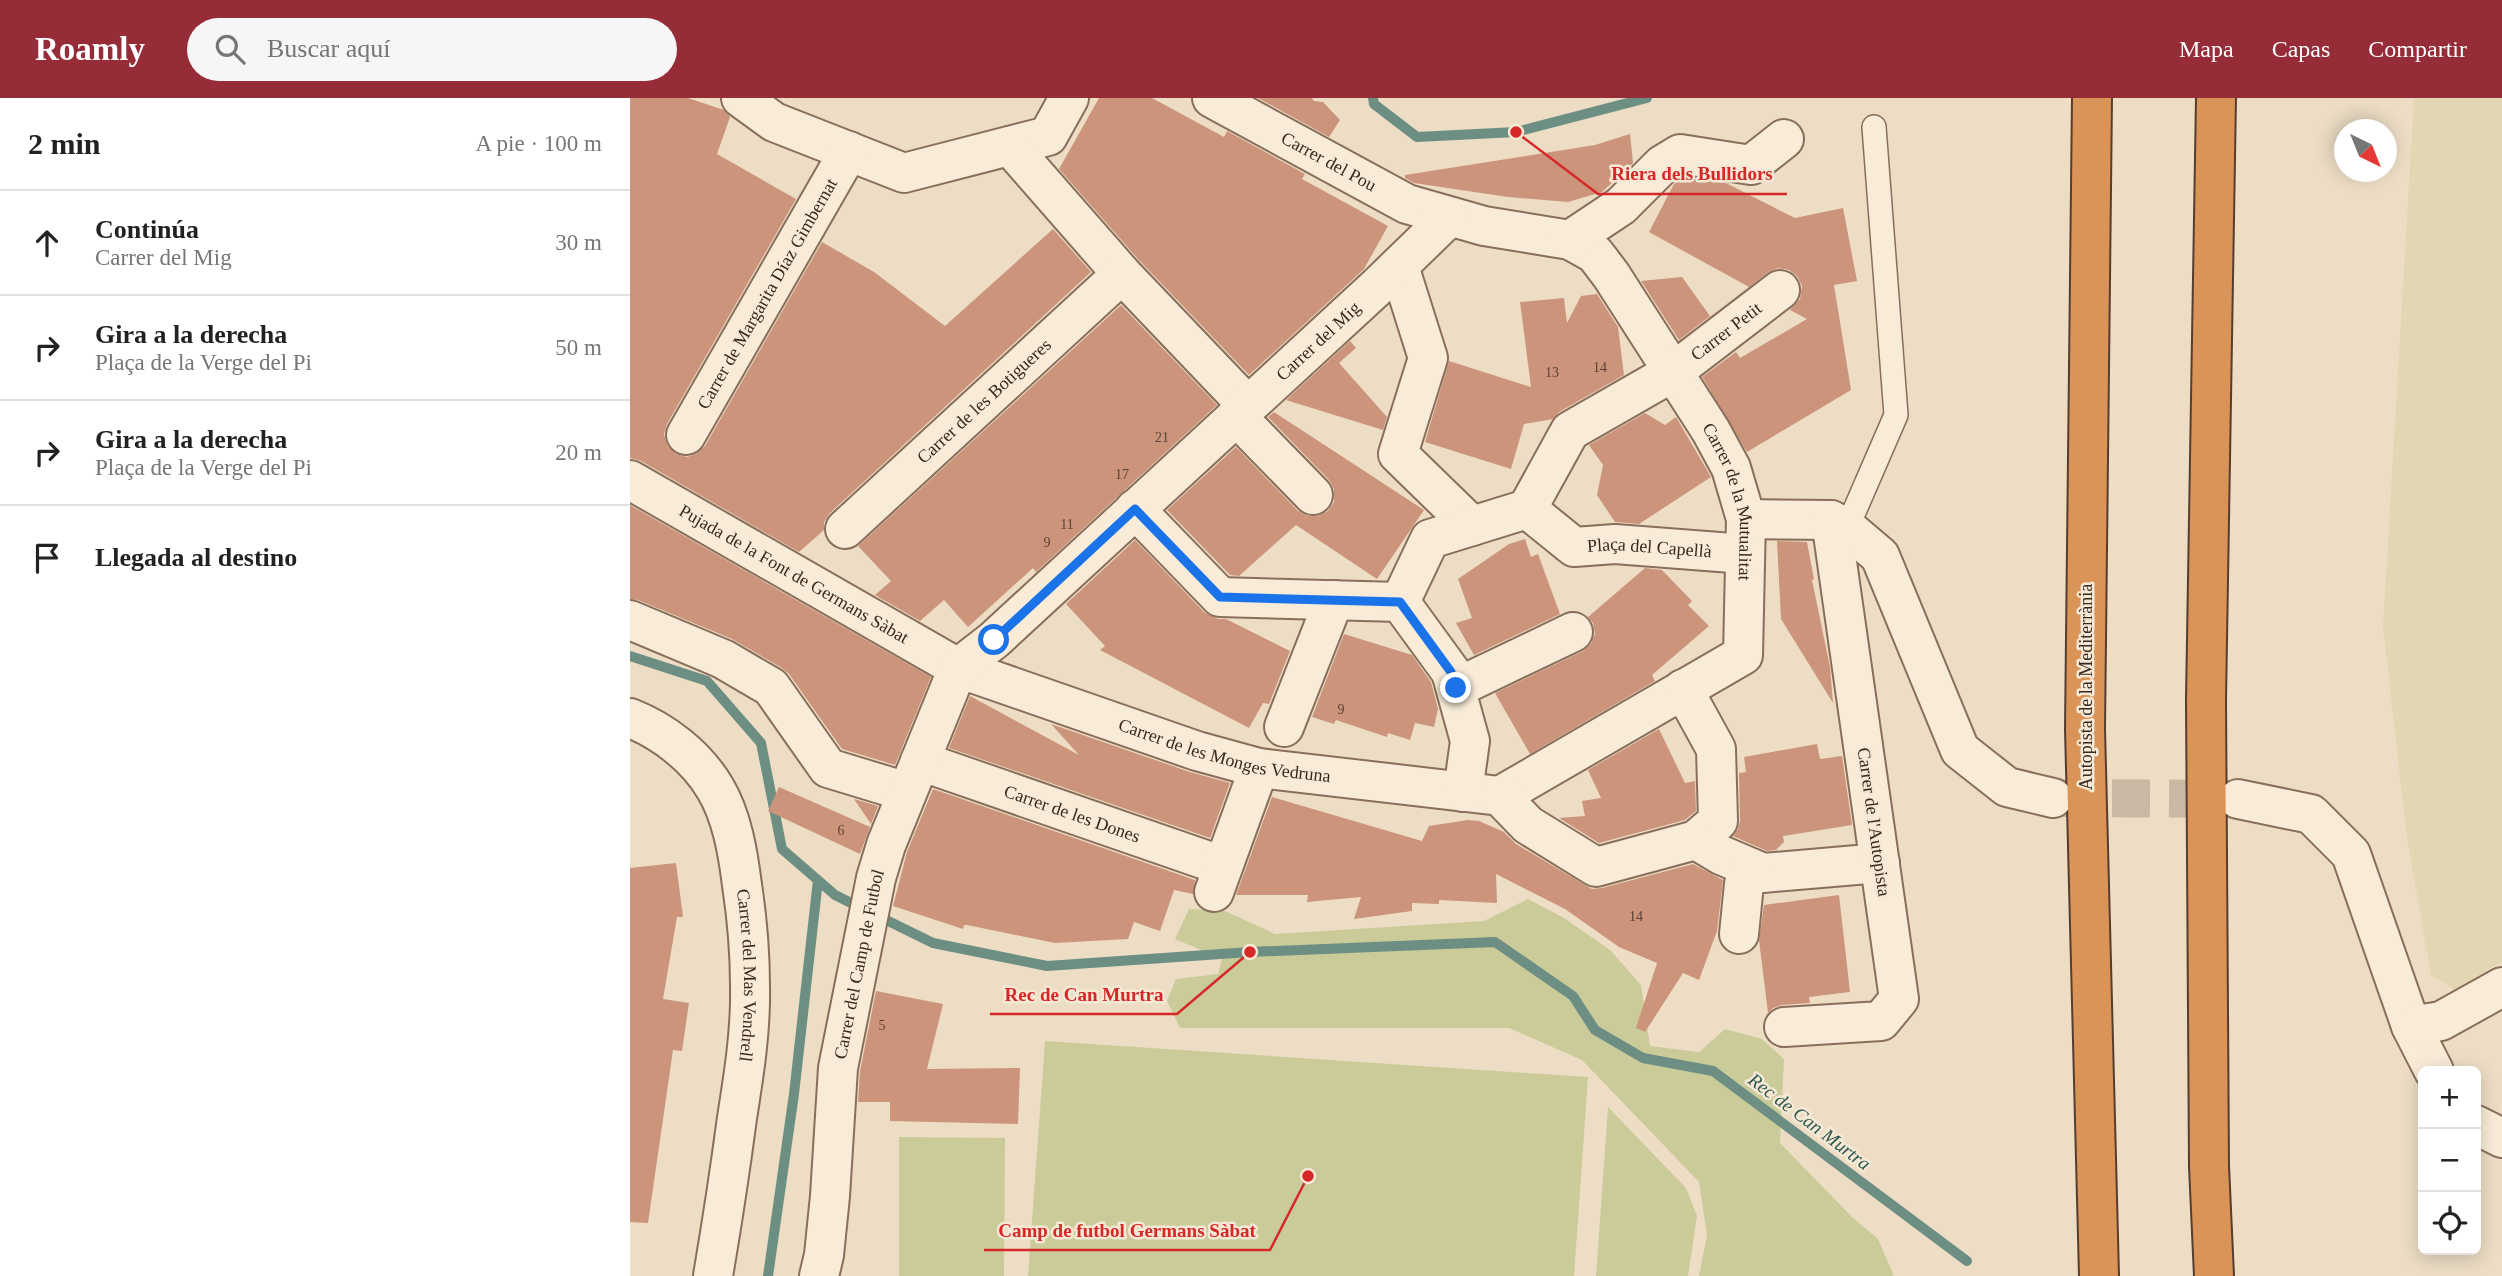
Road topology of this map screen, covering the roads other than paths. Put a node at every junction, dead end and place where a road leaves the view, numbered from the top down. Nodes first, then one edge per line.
1 (741, 98) edge
2 (1069, 98) edge
3 (1212, 98) edge
4 (2092, 98) edge
5 (2216, 98) edge
6 (1874, 127) dead end
7 (1784, 139) dead end
8 (1010, 146) junction
9 (849, 151) junction
10 (1449, 217) junction
11 (1570, 240) junction
12 (1399, 266) junction
13 (1122, 274) junction
14 (1780, 290) dead end
15 (1673, 372) junction
16 (1242, 411) junction
17 (686, 435) dead end
18 (630, 480) edge
19 (1313, 495) dead end
20 (1135, 509) junction
21 (1527, 509) junction
22 (1839, 524) junction
23 (1472, 526) junction
24 (845, 529) dead end
25 (1745, 536) junction
26 (1334, 600) junction
27 (1400, 602) junction
28 (630, 620) edge
29 (1573, 632) dead end
30 (958, 668) junction
31 (1456, 688) junction
32 (1683, 690) junction
33 (630, 718) edge
34 (1284, 727) dead end
35 (1259, 768) junction
36 (914, 777) junction
37 (1482, 794) junction
38 (2053, 798) tunnel mouth
39 (2238, 799) tunnel mouth
40 (1696, 840) junction
41 (1880, 863) junction
42 (1751, 868) junction
43 (1739, 934) dead end
44 (2502, 987) edge
45 (2411, 1026) junction
46 (1784, 1027) dead end
47 (2431, 1066) edge
48 (2481, 1128) edge
49 (2502, 1138) edge
50 (713, 1276) edge
51 (819, 1276) edge
52 (2099, 1276) edge
53 (2214, 1276) edge

1 - 9 street
2 - 8 street
3 - 10 street, Carrer del Pou
4 - 52 highway, Autopista de la Mediterrània
5 - 53 highway
6 - 22 lane
7 - 11 street
8 - 9 street
8 - 13 street
9 - 17 street, Carrer de Margarita Díaz Gimbernat
10 - 11 street, Carrer de la Mutualitat
10 - 12 street, Carrer del Mig
11 - 15 street, Carrer de la Mutualitat
12 - 16 street, Carrer del Mig
12 - 23 street
13 - 16 street
13 - 24 street, Carrer de les Botigueres
14 - 15 street, Carrer Petit
15 - 21 street
15 - 25 street, Carrer de la Mutualitat
16 - 19 street
16 - 20 street, Carrer del Mig
18 - 30 street, Pujada de la Font de Germans Sàbat
20 - 26 street
20 - 30 street, Carrer del Mig
21 - 23 street
21 - 25 street, Plaça del Capellà
22 - 25 street
22 - 38 street
22 - 41 street, Carrer de l'Autopista
23 - 27 street
25 - 32 street, Carrer de la Mutualitat
26 - 27 street
26 - 34 street
27 - 31 street
28 - 36 street, Carrer de les Dones
29 - 31 street
30 - 35 street, Carrer de les Monges Vedruna
30 - 36 street, Carrer del Camp de Futbol
31 - 37 street
32 - 37 street, Carrer de la Mutualitat
32 - 40 street
33 - 50 street, Carrer del Mas Vendrell
35 - 36 street, Carrer de les Dones
35 - 37 street, Carrer de les Monges Vedruna
36 - 51 street, Carrer del Camp de Futbol
37 - 40 street
39 - 45 street
40 - 42 street
41 - 42 street
41 - 46 street, Carrer de l'Autopista
42 - 43 street
44 - 45 street
45 - 47 street
48 - 49 street

